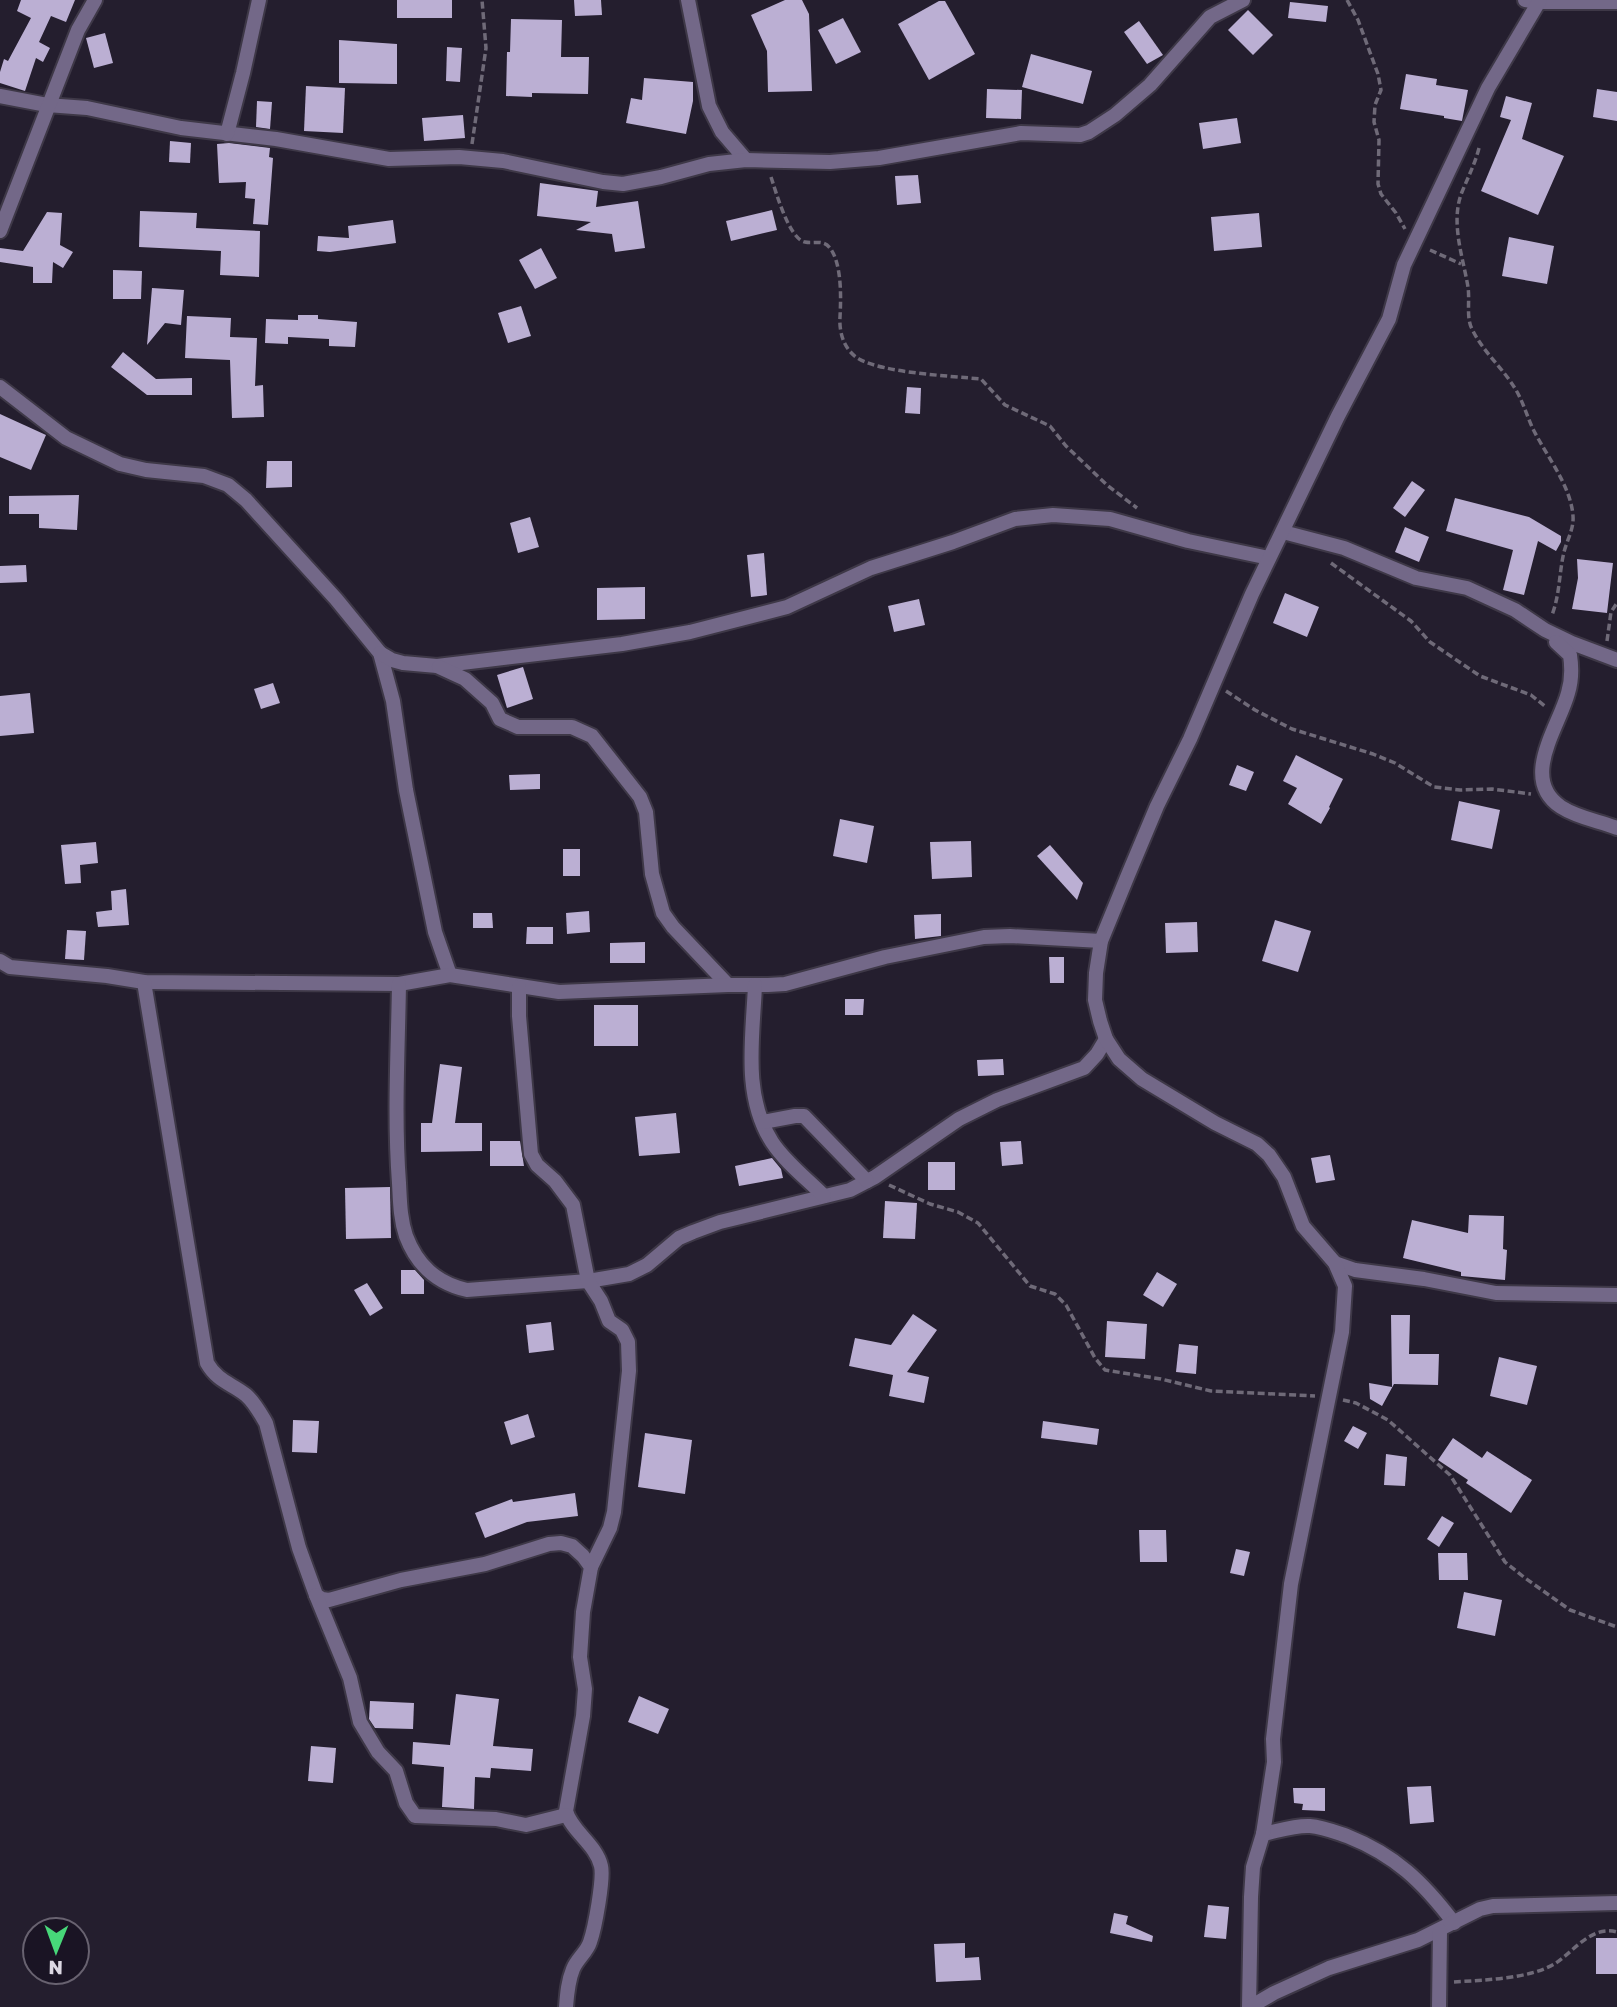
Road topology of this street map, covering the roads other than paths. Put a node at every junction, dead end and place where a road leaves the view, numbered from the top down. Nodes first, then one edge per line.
1 (95, 0) edge
2 (259, 0) edge
3 (688, 0) edge
4 (1243, 0) edge
5 (1535, 1) edge
6 (1617, 2) edge
7 (0, 96) edge
8 (47, 106) junction
9 (227, 134) junction
10 (746, 160) junction
11 (0, 231) edge
12 (0, 387) edge
13 (1283, 532) junction
14 (1269, 558) junction
15 (1545, 630) junction
16 (380, 653) junction
17 (1610, 658) edge
18 (437, 666) junction
19 (1617, 828) edge
20 (1101, 941) junction
21 (0, 961) edge
22 (450, 975) junction
23 (144, 982) junction
24 (400, 984) junction
25 (728, 985) junction
26 (755, 985) junction
27 (519, 987) junction
28 (1107, 1039) junction
29 (762, 1122) junction
30 (871, 1179) junction
31 (824, 1196) junction
32 (1335, 1263) junction
33 (588, 1281) junction
34 (1617, 1295) edge
35 (591, 1567) junction
36 (316, 1595) junction
37 (566, 1815) junction
38 (1263, 1834) junction
39 (1617, 1903) edge
40 (1454, 1923) junction
41 (1440, 1931) junction
42 (566, 2007) edge
43 (1250, 2007) edge
44 (1439, 2007) edge

1 - 8 street
2 - 9 street
3 - 10 street
4 - 10 street
5 - 6 street
5 - 13 street
7 - 8 street
8 - 9 street
8 - 11 street
9 - 10 street
12 - 16 street
13 - 14 street
13 - 15 street
14 - 18 street
14 - 20 street
15 - 17 street
15 - 19 street
16 - 18 street
16 - 22 street
18 - 25 street
20 - 26 street
20 - 28 street
21 - 23 street
22 - 24 street
22 - 27 street
23 - 24 street
23 - 36 street
24 - 33 street
25 - 26 street
25 - 27 street
26 - 29 street
27 - 33 street
28 - 30 street
28 - 32 street
29 - 30 street
29 - 31 street
30 - 31 street
31 - 33 street
32 - 34 street
32 - 38 street
33 - 35 street
35 - 36 street
35 - 37 street
36 - 37 street
37 - 42 street
38 - 40 street
38 - 43 street
39 - 40 street
40 - 41 street
41 - 43 street
41 - 44 street

